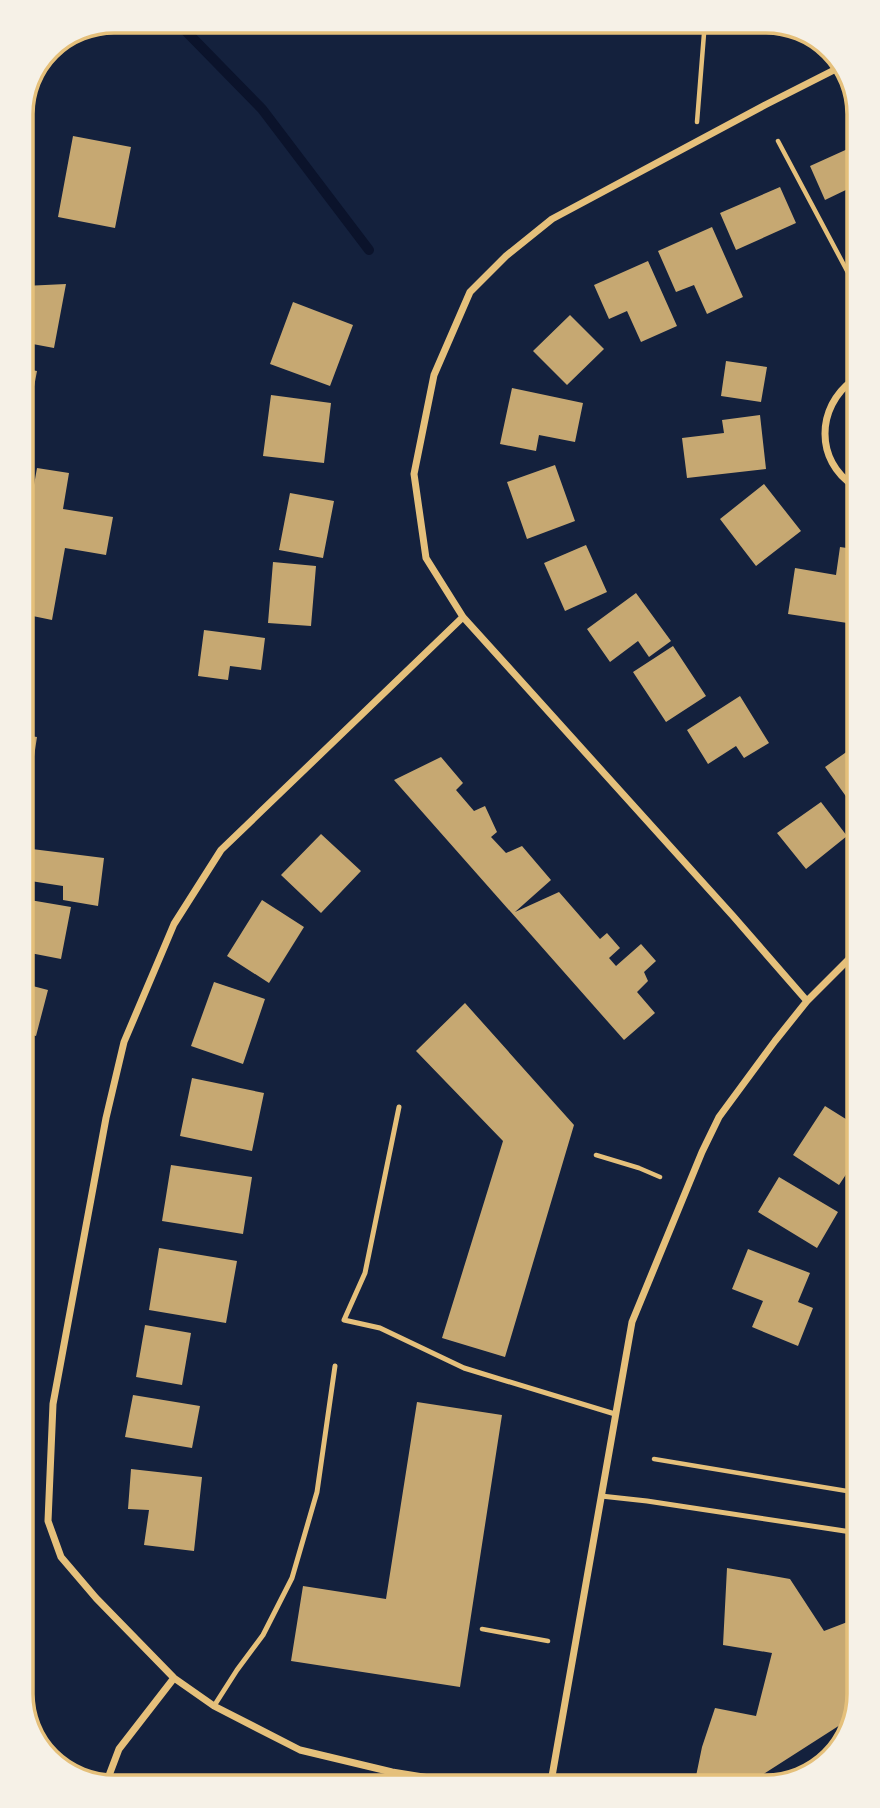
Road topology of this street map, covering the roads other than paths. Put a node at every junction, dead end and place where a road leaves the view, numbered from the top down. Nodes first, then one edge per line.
1 (834, 70) edge
2 (847, 384) edge
3 (847, 480) edge
4 (463, 617) junction
5 (847, 961) edge
6 (807, 1001) junction
7 (399, 1107) dead end
8 (335, 1366) dead end
9 (615, 1413) junction
10 (601, 1496) junction
11 (847, 1532) edge
12 (174, 1678) junction
13 (214, 1706) junction
14 (109, 1775) edge
15 (411, 1775) edge
16 (552, 1775) edge

1 - 4 street
2 - 3 street
4 - 6 street
4 - 12 street
5 - 6 street
6 - 9 street
7 - 9 lane
8 - 13 lane
9 - 10 street
10 - 11 lane
10 - 16 street
12 - 13 street
12 - 14 street
13 - 15 street

